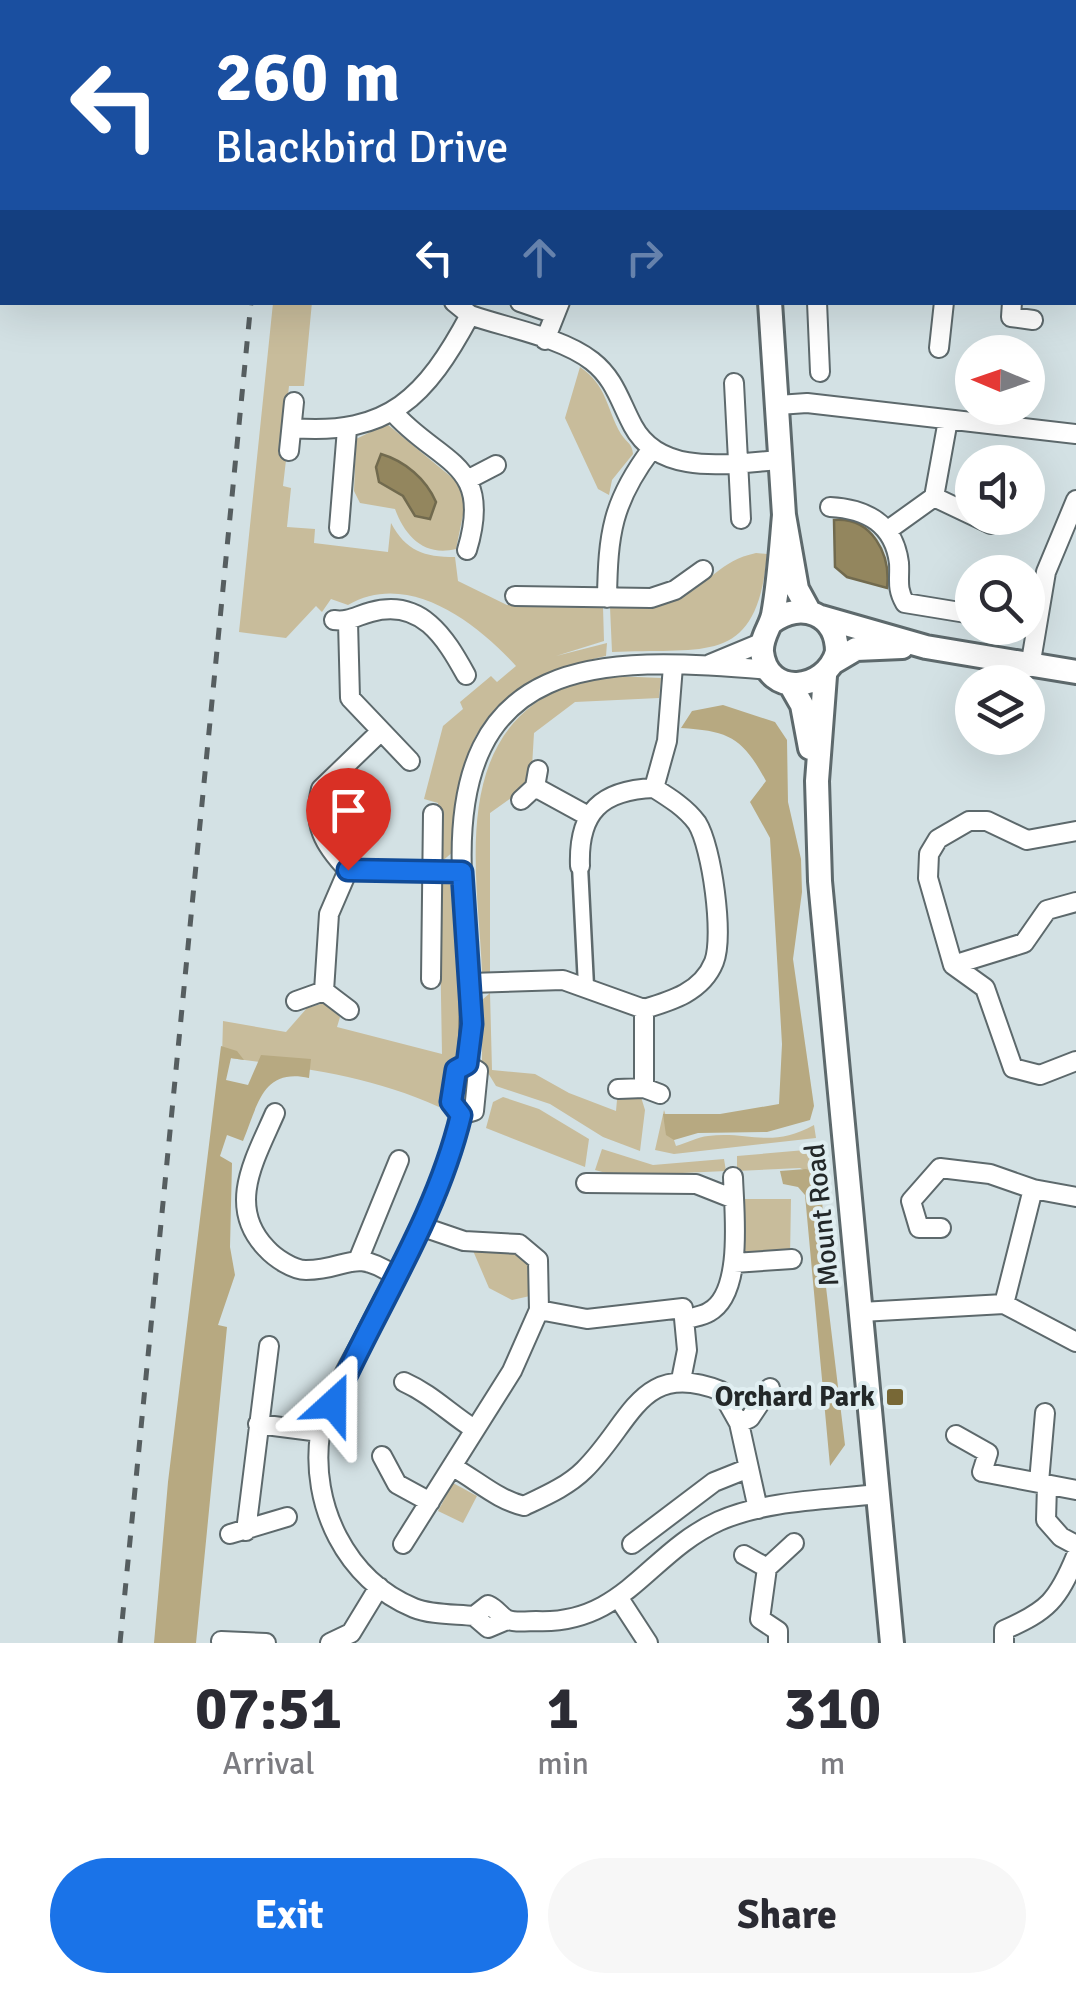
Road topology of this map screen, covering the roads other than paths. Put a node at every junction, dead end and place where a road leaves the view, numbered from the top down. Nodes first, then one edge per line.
1 (458, 305) edge
2 (770, 305) edge
3 (816, 305) edge
4 (944, 305) edge
5 (1012, 305) edge
6 (557, 308) edge
7 (470, 315) junction
8 (1034, 320) dead end
9 (545, 340) junction
10 (938, 348) dead end
11 (820, 372) dead end
12 (734, 383) dead end
13 (294, 402) dead end
14 (778, 405) junction
15 (392, 411) junction
16 (948, 420) junction
17 (292, 428) junction
18 (347, 430) junction
19 (1076, 434) edge
20 (651, 450) junction
21 (289, 451) dead end
22 (781, 460) junction
23 (737, 462) junction
24 (496, 465) dead end
25 (469, 479) junction
26 (934, 496) junction
27 (1076, 500) edge
28 (955, 506) edge
29 (830, 507) dead end
30 (784, 515) junction
31 (740, 519) dead end
32 (340, 528) dead end
33 (888, 530) junction
34 (466, 550) dead end
35 (704, 570) dead end
36 (515, 596) dead end
37 (608, 598) junction
38 (955, 611) edge
39 (815, 614) junction
40 (767, 632) junction
41 (926, 646) junction
42 (710, 664) junction
43 (1020, 665) edge
44 (1030, 665) edge
45 (673, 666) junction
46 (830, 669) junction
47 (1045, 669) edge
48 (770, 670) junction
49 (1076, 672) edge
50 (469, 679) dead end
51 (790, 684) junction
52 (379, 733) junction
53 (410, 761) dead end
54 (817, 781) junction
55 (531, 786) dead end
56 (654, 788) junction
57 (433, 814) dead end
58 (588, 816) junction
59 (1076, 831) edge
60 (580, 866) joint
61 (348, 870) junction
62 (433, 871) junction
63 (462, 872) junction
64 (1076, 902) edge
65 (953, 966) junction
66 (431, 979) dead end
67 (470, 983) junction
68 (586, 986) junction
69 (324, 991) junction
70 (296, 1001) dead end
71 (644, 1009) junction
72 (349, 1010) dead end
73 (1076, 1061) edge
74 (467, 1064) junction
75 (618, 1088) dead end
76 (275, 1113) dead end
77 (461, 1115) junction
78 (399, 1160) dead end
79 (733, 1177) dead end
80 (586, 1183) dead end
81 (1033, 1188) junction
82 (1076, 1197) edge
83 (734, 1199) junction
84 (423, 1227) junction
85 (941, 1228) dead end
86 (359, 1258) junction
87 (792, 1259) dead end
88 (734, 1263) junction
89 (394, 1275) junction
90 (1004, 1304) junction
91 (539, 1310) junction
92 (862, 1312) junction
93 (686, 1319) junction
94 (1076, 1342) edge
95 (268, 1346) dead end
96 (682, 1380) junction
97 (404, 1382) dead end
98 (770, 1388) dead end
99 (1045, 1413) dead end
100 (740, 1423) junction
101 (258, 1424) junction
102 (474, 1429) junction
103 (320, 1432) junction
104 (956, 1435) dead end
105 (382, 1456) dead end
106 (453, 1468) junction
107 (749, 1468) junction
108 (1043, 1484) junction
109 (1076, 1490) edge
110 (878, 1494) junction
111 (430, 1502) junction
112 (758, 1509) junction
113 (288, 1517) dead end
114 (794, 1543) dead end
115 (402, 1544) dead end
116 (632, 1544) dead end
117 (744, 1555) dead end
118 (1075, 1556) edge
119 (767, 1568) junction
120 (379, 1587) junction
121 (620, 1600) junction
122 (222, 1642) edge
123 (266, 1643) edge
124 (330, 1643) edge
125 (648, 1643) edge
126 (778, 1643) edge
127 (892, 1643) edge
128 (1004, 1643) edge

1 - 7 street
2 - 14 street
3 - 11 street
4 - 10 street
5 - 8 street
6 - 9 street
7 - 9 street
7 - 15 street
9 - 20 street
12 - 23 street
13 - 17 street
14 - 16 street
14 - 22 street
15 - 18 street
15 - 25 street
16 - 19 street
16 - 26 street
17 - 18 street
17 - 21 street
18 - 32 street
20 - 23 street
20 - 37 street
22 - 23 street
22 - 30 street
23 - 31 street
24 - 25 street
25 - 34 street
26 - 28 street
26 - 33 street
27 - 44 street
29 - 33 street
30 - 39 street
30 - 40 street
33 - 38 street
35 - 37 street
36 - 37 street
39 - 40 street
39 - 41 street
39 - 46 street
40 - 42 street
40 - 48 street
41 - 43 street
41 - 46 street
42 - 45 street
42 - 48 street
45 - 56 street
45 - 63 street
46 - 51 street
46 - 54 street, Mount Road
47 - 49 street
48 - 51 street
50 - 52 street
51 - 54 street, Mount Road
52 - 53 street
52 - 61 street
54 - 92 street, Mount Road
55 - 58 street
56 - 58 street
56 - 71 street
57 - 62 street
58 - 60 street
59 - 65 street
60 - 68 street
61 - 62 street
61 - 69 street
62 - 63 street
62 - 66 street
63 - 67 street
64 - 65 street
65 - 73 street
67 - 68 street
67 - 74 street
68 - 71 street
69 - 70 street
69 - 72 street
71 - 75 street
74 - 77 street
74 - 77 street
76 - 86 street
77 - 84 street
78 - 86 street
79 - 83 street
80 - 83 street
81 - 82 street
81 - 85 street
81 - 90 street
83 - 88 street
84 - 89 street
84 - 91 street
86 - 89 street
87 - 88 street
88 - 93 street
89 - 103 street
90 - 92 street
90 - 94 street
91 - 93 street
91 - 102 street
92 - 110 street, Mount Road
93 - 96 street
95 - 101 street
96 - 100 street
96 - 106 street
97 - 102 street
98 - 100 street
99 - 108 street
100 - 107 street
101 - 103 street
101 - 113 street
102 - 106 street
103 - 120 street
104 - 108 street
105 - 111 street
106 - 111 street
107 - 112 street
107 - 116 street
108 - 109 street
108 - 118 street
110 - 112 street
110 - 127 street, Mount Road
111 - 115 street
112 - 121 street
114 - 119 street
117 - 119 street
118 - 128 street
119 - 126 street
120 - 121 street
120 - 124 street
121 - 125 street
122 - 123 street

